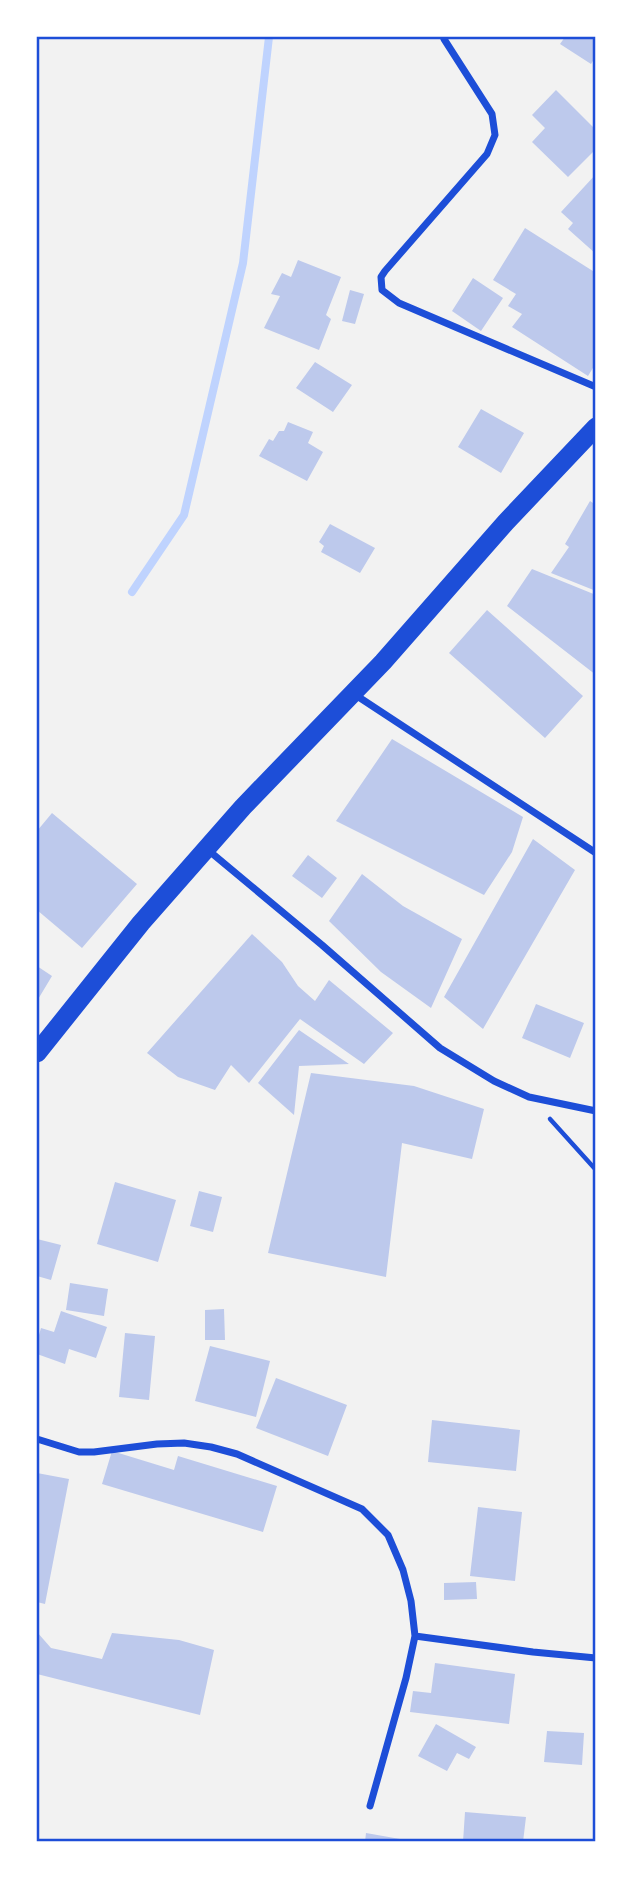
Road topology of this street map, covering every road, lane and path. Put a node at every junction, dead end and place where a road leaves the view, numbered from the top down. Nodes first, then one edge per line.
1 (444, 39) dead end
2 (596, 387) edge
3 (596, 427) edge
4 (352, 693) junction
5 (206, 849) junction
6 (596, 853) edge
7 (37, 1053) edge
8 (529, 1097) junction
9 (596, 1111) edge
10 (596, 1170) edge
11 (37, 1439) edge
12 (415, 1636) junction
13 (596, 1658) edge
14 (370, 1806) dead end

1 - 2 street
3 - 4 highway
4 - 5 highway
4 - 6 street
5 - 7 highway
5 - 8 street
8 - 9 street
8 - 10 path
11 - 12 street
12 - 13 street
12 - 14 street

